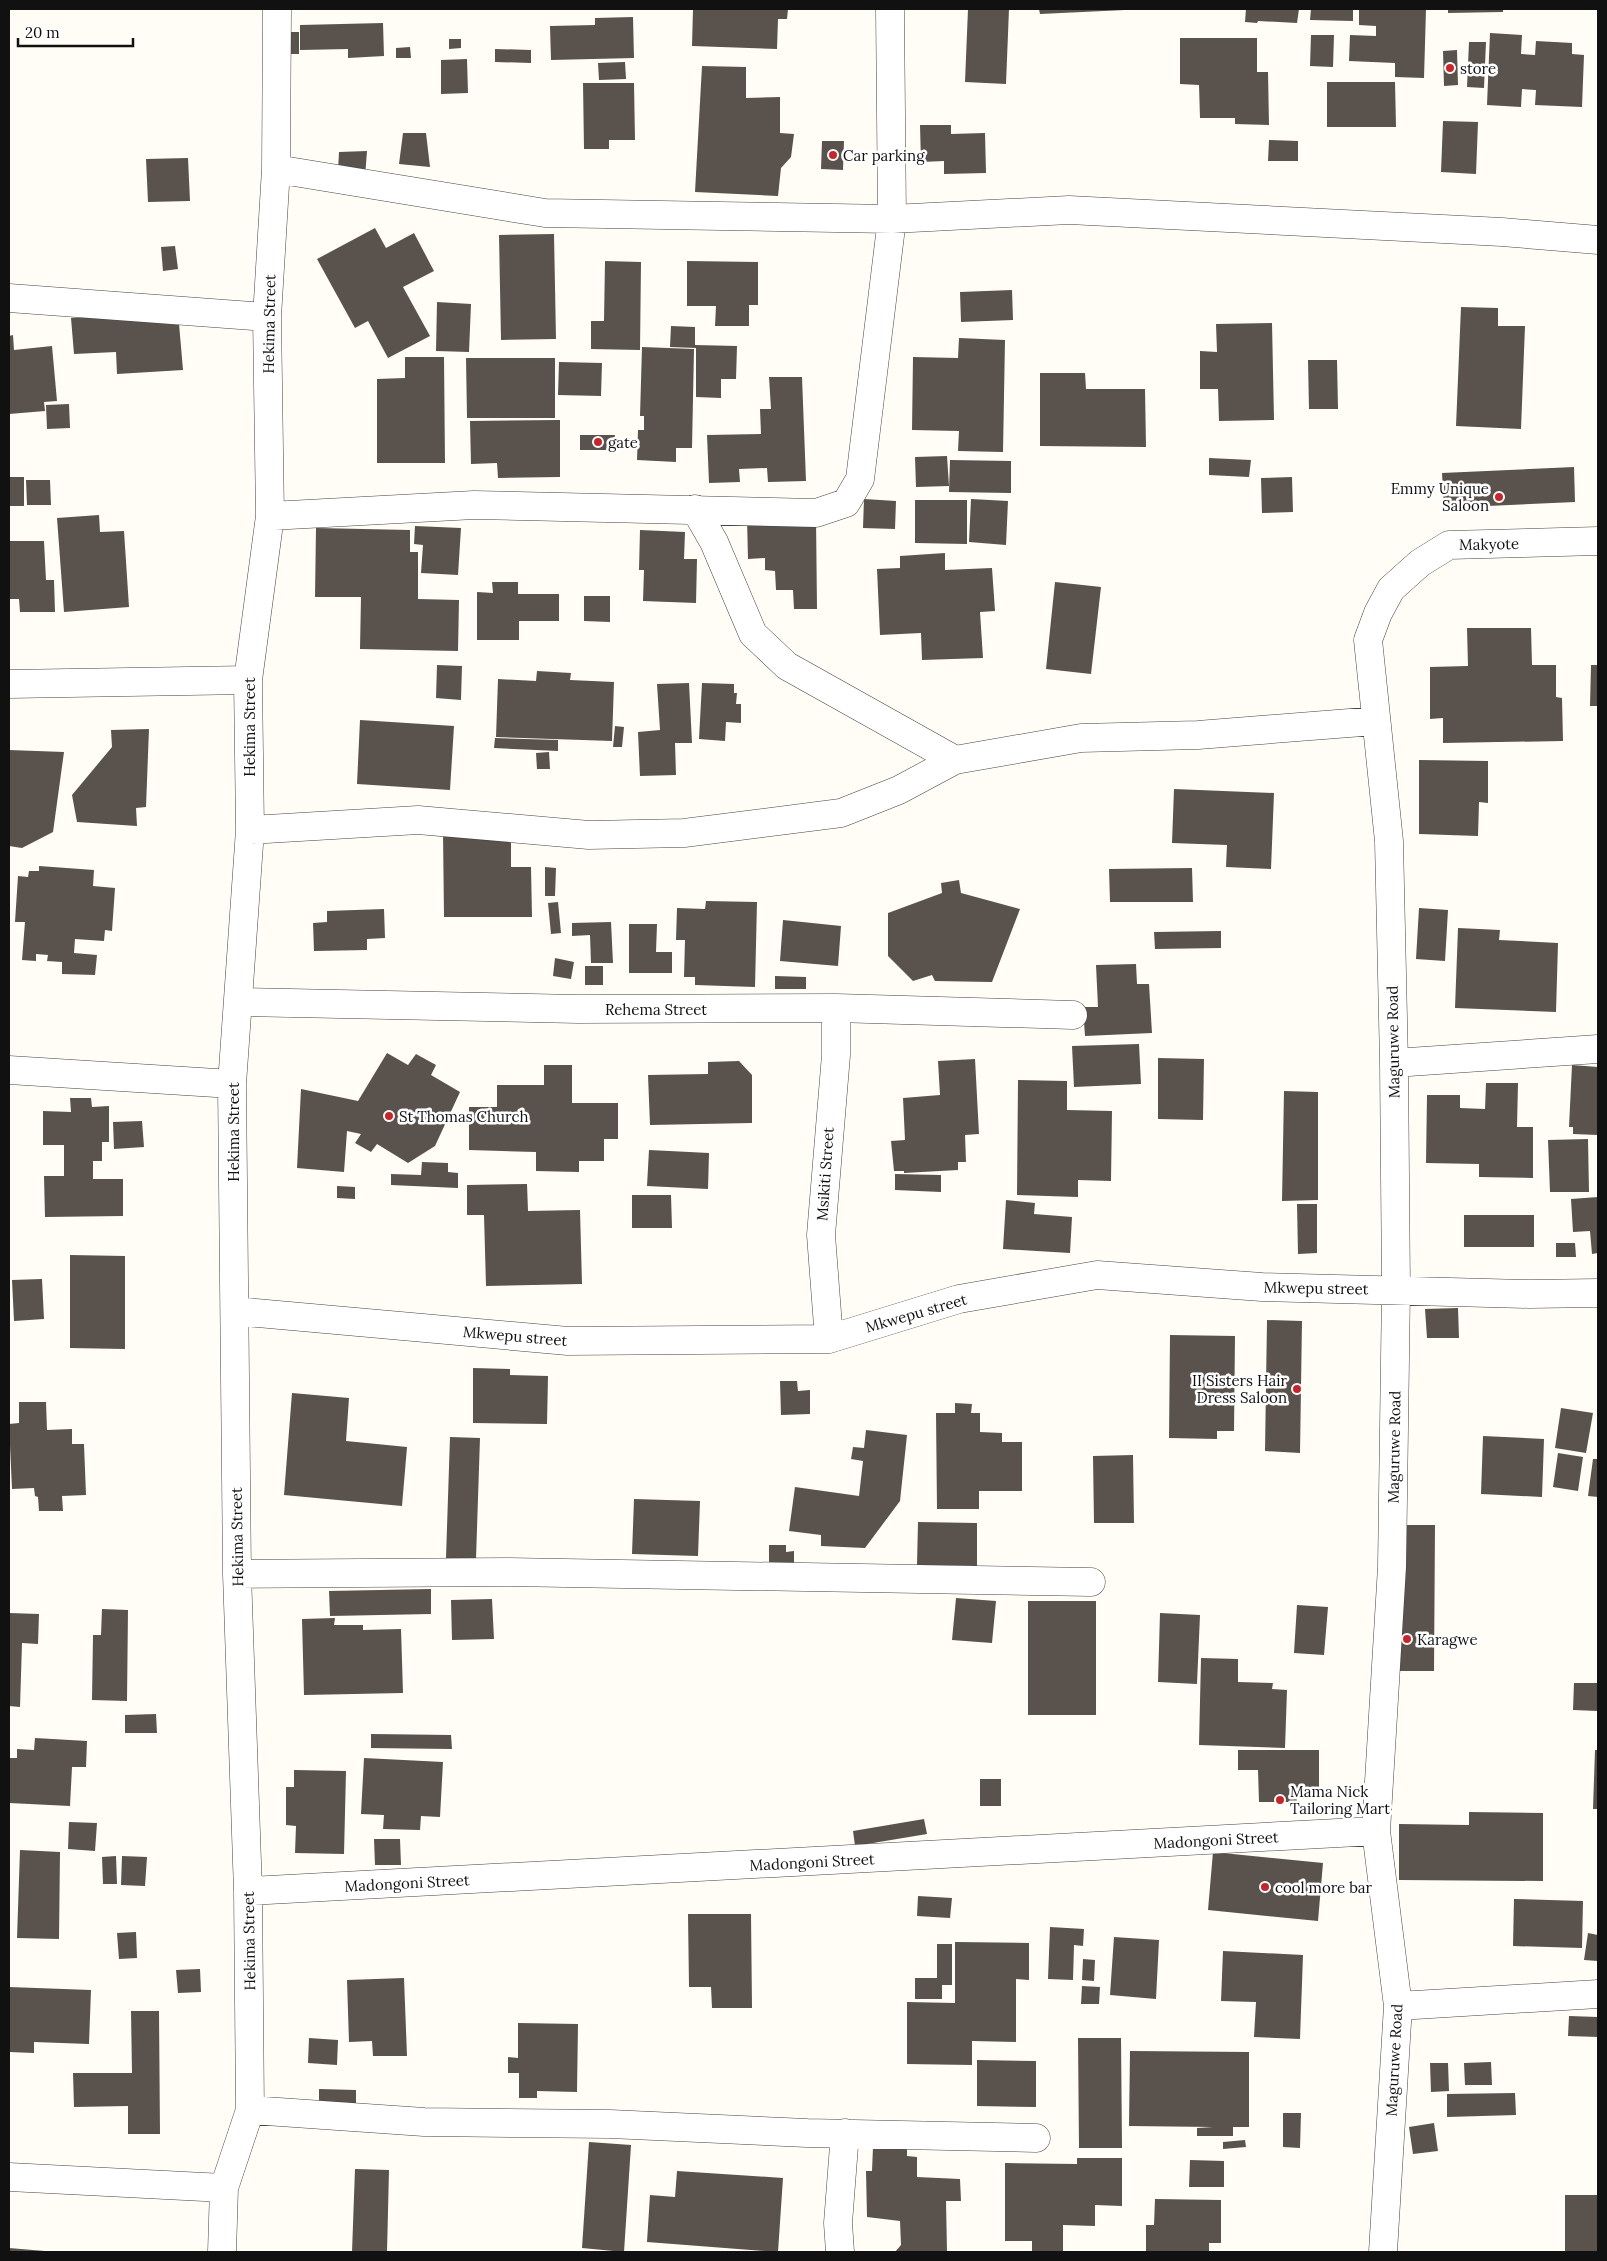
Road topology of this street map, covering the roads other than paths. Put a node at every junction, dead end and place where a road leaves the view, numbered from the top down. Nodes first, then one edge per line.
1 (276, 9) edge
2 (890, 9) edge
3 (276, 169) junction
4 (892, 219) junction
5 (1598, 240) edge
6 (9, 298) edge
7 (267, 318) junction
8 (695, 509) junction
9 (270, 516) junction
10 (1598, 541) edge
11 (1368, 640) joint
12 (248, 680) junction
13 (9, 684) edge
14 (1375, 721) junction
15 (955, 760) junction
16 (250, 830) junction
17 (239, 1002) junction
18 (836, 1008) junction
19 (1073, 1016) dead end
20 (1598, 1049) edge
21 (1394, 1062) junction
22 (9, 1070) edge
23 (232, 1084) junction
24 (1396, 1289) junction
25 (1598, 1293) edge
26 (235, 1311) junction
27 (829, 1339) junction
28 (237, 1574) junction
29 (1091, 1582) dead end
30 (1376, 1831) junction
31 (248, 1891) junction
32 (1598, 1994) edge
33 (1398, 2006) junction
34 (250, 2110) junction
35 (845, 2133) junction
36 (1036, 2138) dead end
37 (9, 2177) edge
38 (224, 2188) junction
39 (222, 2252) edge
40 (840, 2252) edge
41 (1383, 2252) edge

1 - 3 street, Hekima Street
2 - 4 street
3 - 4 street
3 - 7 street, Hekima Street
4 - 5 street
4 - 8 street
6 - 7 street
7 - 9 street, Hekima Street
8 - 9 street
8 - 15 street
9 - 12 street, Hekima Street
10 - 11 street, Makyote
11 - 14 street, Maguruwe Road
12 - 13 street
12 - 16 street, Hekima Street
14 - 15 street
14 - 21 street, Maguruwe Road
15 - 16 street
16 - 17 street, Hekima Street
17 - 18 street, Rehema Street
17 - 23 street, Hekima Street
18 - 19 street, Rehema Street
18 - 27 street, Msikiti Street
20 - 21 street
21 - 24 street, Maguruwe Road
22 - 23 street
23 - 26 street, Hekima Street
24 - 25 street, Mkwepu street
24 - 27 street, Mkwepu street
24 - 30 street, Maguruwe Road
26 - 27 street, Mkwepu street
26 - 28 street, Hekima Street
28 - 29 street
28 - 31 street, Hekima Street
30 - 31 street, Madongoni Street
30 - 33 street, Maguruwe Road
31 - 34 street, Hekima Street
32 - 33 street
33 - 41 street, Maguruwe Road
34 - 35 street
34 - 38 street, Hekima Street
35 - 36 street
35 - 40 street
37 - 38 street
38 - 39 street, Hekima Street

